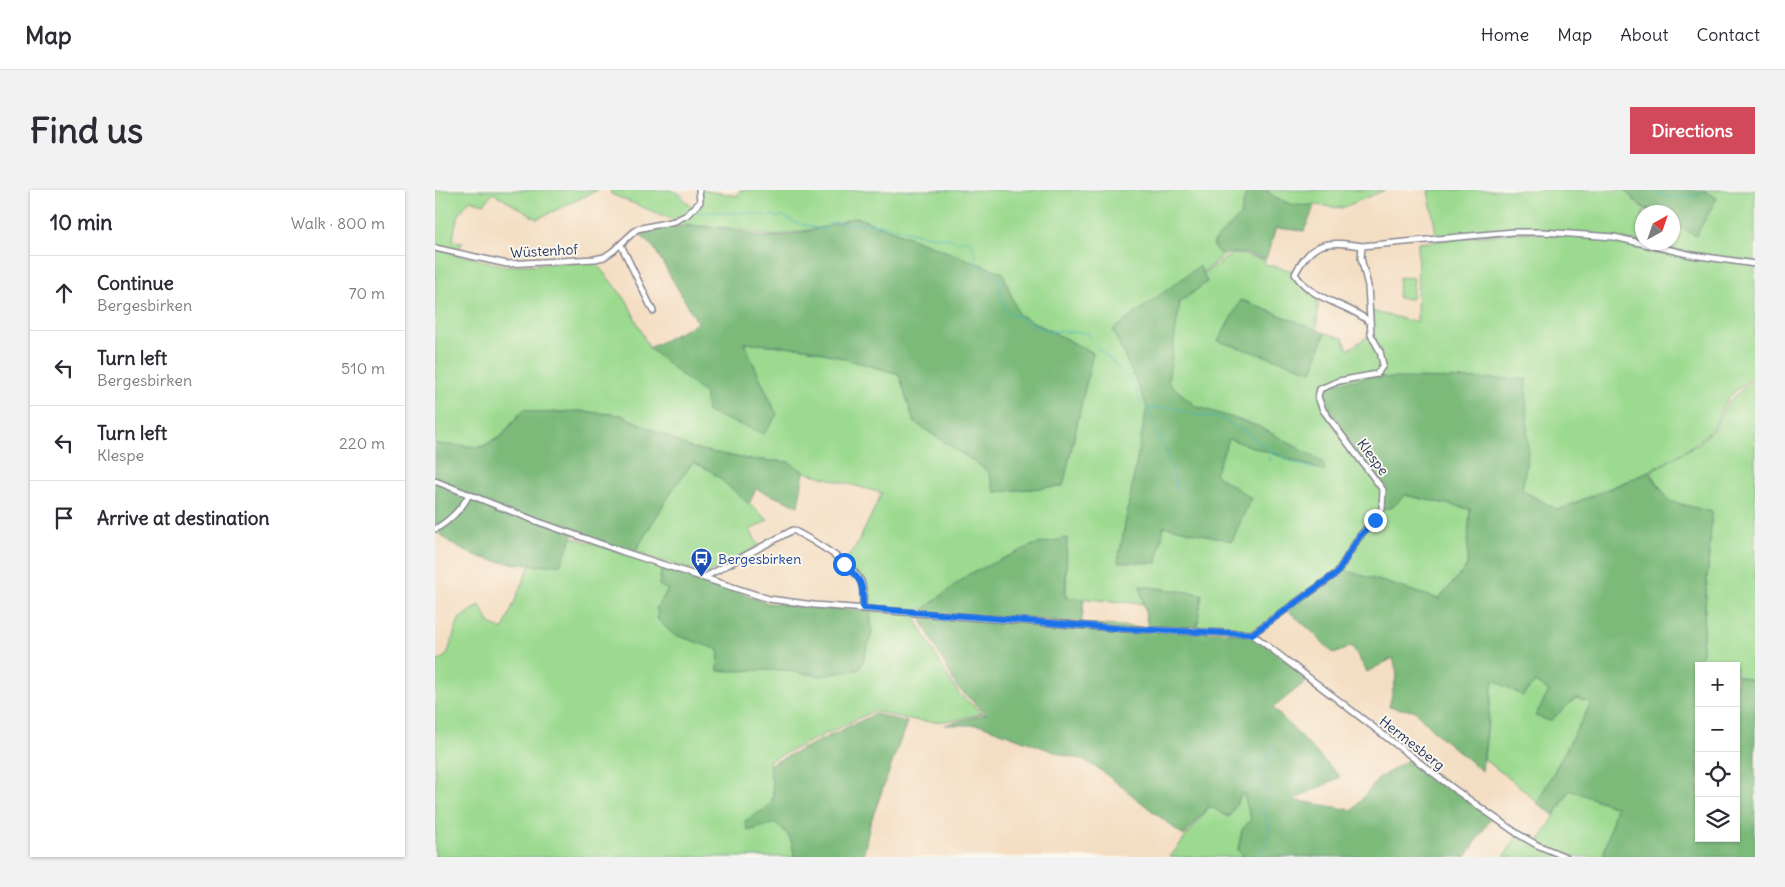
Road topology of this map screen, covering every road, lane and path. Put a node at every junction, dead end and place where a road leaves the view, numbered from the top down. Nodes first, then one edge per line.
1 (699, 190) edge
2 (621, 245) junction
3 (1362, 246) junction
4 (435, 248) edge
5 (1755, 264) edge
6 (653, 311) dead end
7 (1370, 322) junction
8 (435, 481) edge
9 (469, 494) junction
10 (435, 529) edge
11 (705, 577) junction
12 (863, 608) junction
13 (1252, 634) junction
14 (1566, 857) edge

1 - 2 street, Wüstenhof
2 - 4 street, Wüstenhof
2 - 6 street
3 - 5 street
3 - 7 street, Klespe
3 - 7 street
7 - 13 street, Klespe
8 - 9 street
9 - 10 street
9 - 11 street
11 - 12 street
11 - 12 street
12 - 13 street
13 - 14 street, Hermesberg

